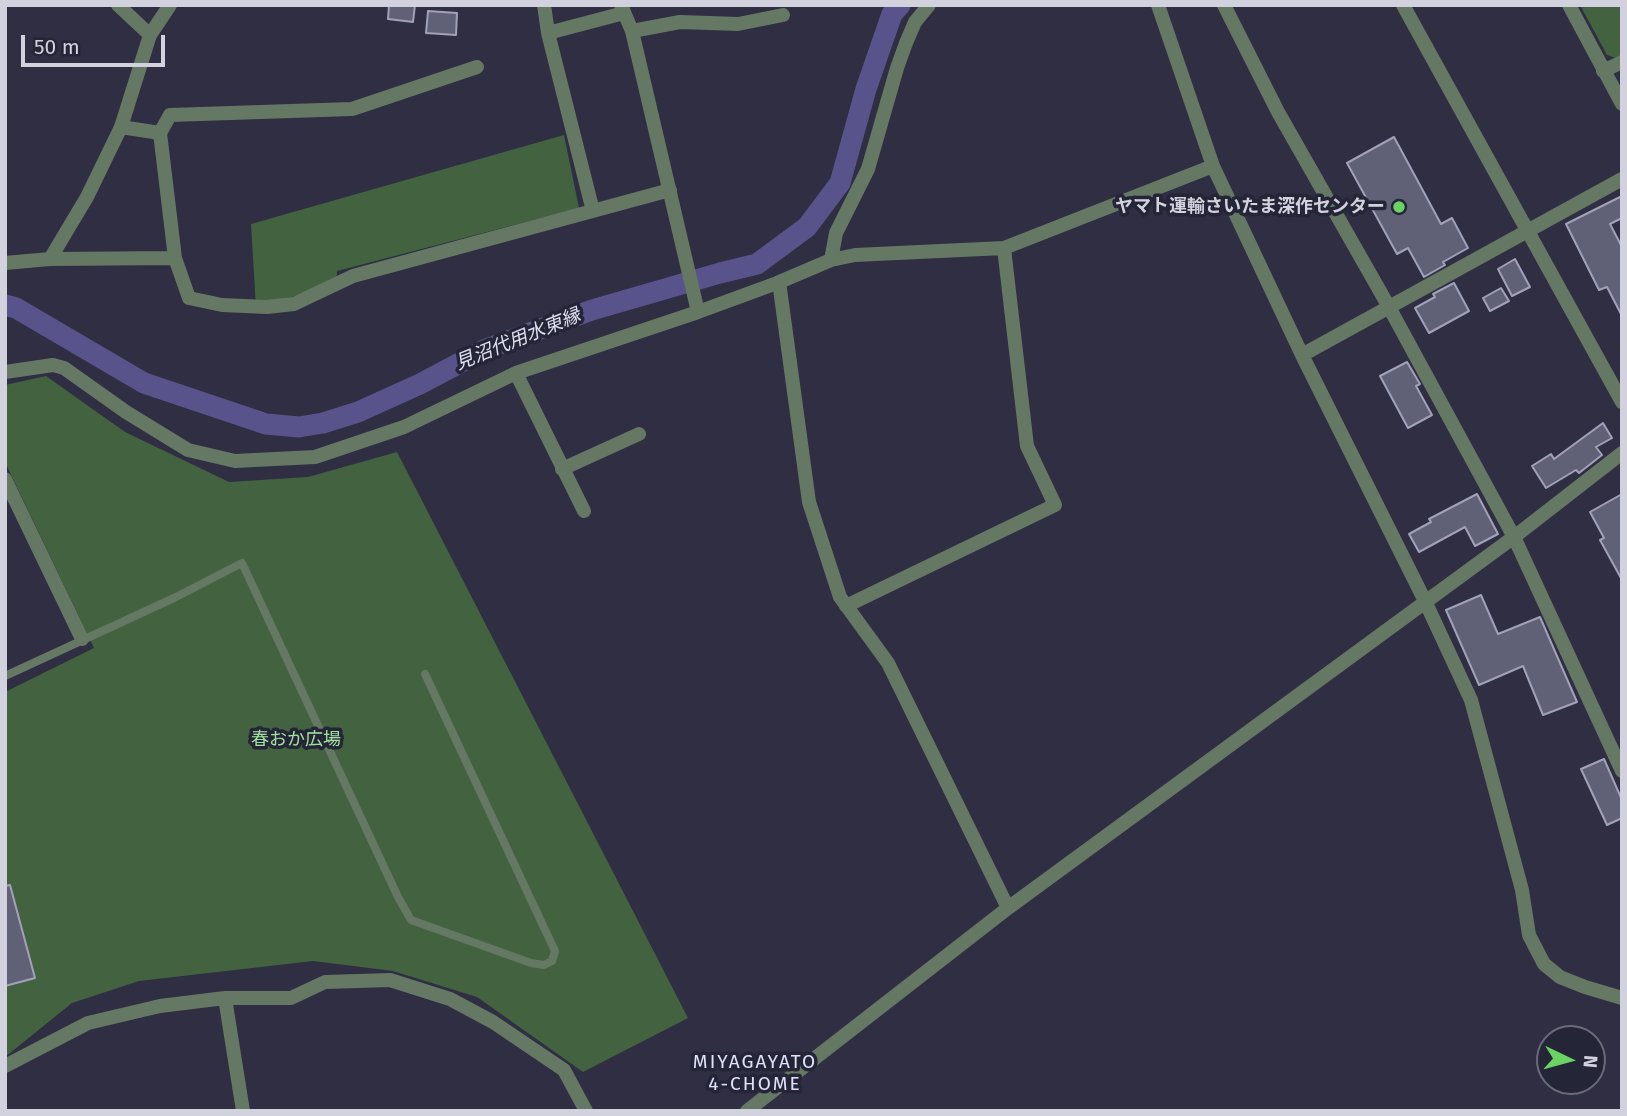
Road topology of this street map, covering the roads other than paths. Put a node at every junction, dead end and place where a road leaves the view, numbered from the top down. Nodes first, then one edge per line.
1 (118, 5) edge
2 (170, 5) edge
3 (544, 5) edge
4 (929, 5) edge
5 (1158, 5) edge
6 (1224, 5) edge
7 (1403, 5) edge
8 (1569, 5) edge
9 (622, 9) edge
10 (783, 15) dead end
11 (632, 31) junction
12 (548, 33) junction
13 (150, 36) junction
14 (1622, 62) edge
15 (477, 67) dead end
16 (1603, 71) junction
17 (1622, 104) edge
18 (121, 127) junction
19 (160, 133) junction
20 (1213, 166) junction
21 (1622, 179) edge
22 (670, 190) junction
23 (593, 211) junction
24 (1527, 231) junction
25 (1004, 248) junction
26 (176, 258) junction
27 (50, 259) junction
28 (831, 260) junction
29 (5, 263) edge
30 (777, 283) junction
31 (696, 306) junction
32 (1389, 307) junction
33 (1302, 355) junction
34 (5, 372) edge
35 (516, 373) junction
36 (1622, 402) edge
37 (639, 434) dead end
38 (1622, 453) edge
39 (562, 468) junction
40 (5, 479) edge
41 (583, 511) dead end
42 (1514, 537) junction
43 (1425, 601) junction
44 (846, 606) junction
45 (82, 639) junction
46 (425, 674) dead end
47 (5, 676) edge
48 (1622, 771) edge
49 (1008, 908) junction
50 (225, 998) junction
51 (1622, 998) edge
52 (5, 1066) edge
53 (243, 1111) edge
54 (586, 1111) edge
55 (747, 1111) edge

1 - 13 street
2 - 13 street
3 - 12 street
4 - 28 street
5 - 20 street
6 - 32 street
7 - 24 street
8 - 16 street
9 - 11 street
9 - 12 street
10 - 11 street
11 - 22 street
12 - 23 street
13 - 18 street
14 - 16 street
15 - 19 street
16 - 17 street
18 - 19 street
18 - 27 street
19 - 26 street
20 - 25 street
20 - 33 street
21 - 24 street
22 - 23 street
22 - 31 street
23 - 26 street
24 - 32 street
24 - 36 street
25 - 28 street
25 - 44 street
26 - 27 street
27 - 29 street
28 - 30 street
30 - 31 street
30 - 44 street
31 - 35 street
32 - 33 street
32 - 42 street
33 - 43 street
34 - 35 street
35 - 39 street
37 - 39 street
38 - 42 street
39 - 41 street
40 - 45 street
42 - 43 street
42 - 48 street
43 - 49 street
43 - 51 street
44 - 49 street
45 - 46 lane
45 - 47 lane
49 - 55 street
50 - 52 street
50 - 53 street
50 - 54 street

